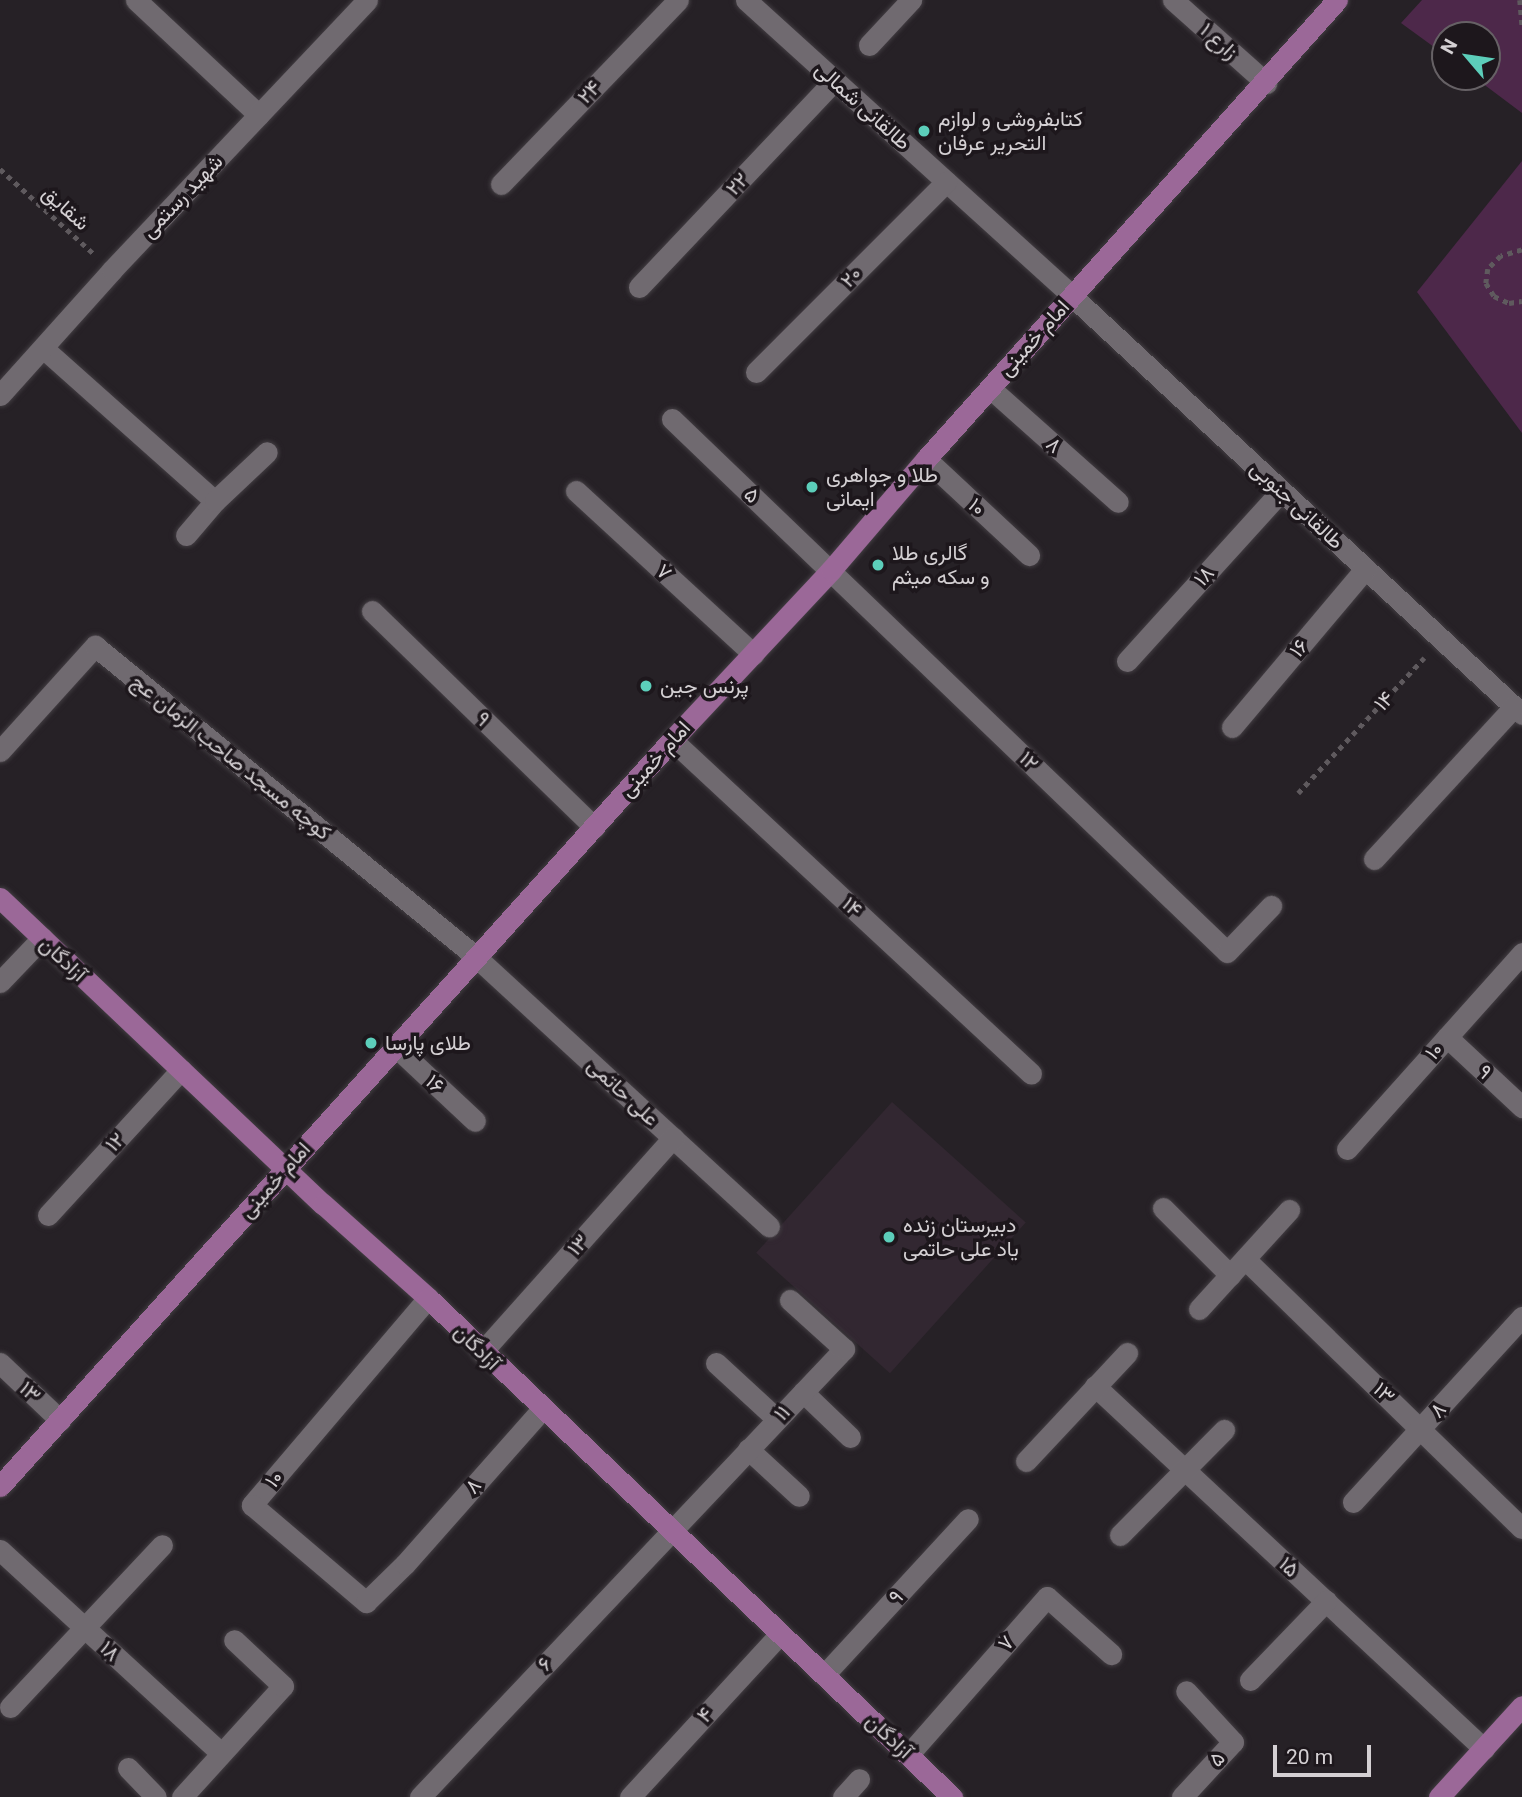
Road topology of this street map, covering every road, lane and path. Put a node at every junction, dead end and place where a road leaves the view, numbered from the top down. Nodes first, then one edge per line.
1 (136, 0) edge
2 (367, 0) edge
3 (678, 0) edge
4 (746, 0) edge
5 (911, 0) edge
6 (1173, 0) edge
7 (1337, 0) edge
8 (1520, 0) edge
9 (1522, 25) edge
10 (869, 46) dead end
11 (835, 80) junction
12 (1266, 83) junction
13 (259, 115) junction
14 (0, 169) edge
15 (946, 182) junction
16 (501, 184) dead end
17 (1522, 250) edge
18 (112, 270) junction
19 (639, 287) dead end
20 (1072, 296) junction
21 (1522, 301) edge
22 (43, 348) junction
23 (756, 372) dead end
24 (990, 388) junction
25 (0, 395) edge
26 (672, 419) dead end
27 (267, 452) dead end
28 (926, 459) junction
29 (576, 491) dead end
30 (1281, 491) junction
31 (215, 501) junction
32 (1118, 502) dead end
33 (186, 536) dead end
34 (1029, 555) dead end
35 (1365, 569) junction
36 (831, 570) junction
37 (372, 611) dead end
38 (1441, 639) junction
39 (752, 654) junction
40 (1127, 662) dead end
41 (1518, 711) edge
42 (1232, 727) dead end
43 (672, 740) junction
44 (0, 751) edge
45 (1298, 793) dead end
46 (594, 827) junction
47 (1374, 859) dead end
48 (0, 898) edge
49 (1271, 906) dead end
50 (42, 939) junction
51 (1522, 953) edge
52 (476, 957) junction
53 (0, 982) edge
54 (1447, 1037) junction
55 (396, 1047) junction
56 (181, 1070) junction
57 (1031, 1074) dead end
58 (1522, 1107) edge
59 (475, 1121) dead end
60 (673, 1138) junction
61 (1347, 1149) dead end
62 (286, 1168) junction
63 (1163, 1208) dead end
64 (1289, 1210) dead end
65 (48, 1215) dead end
66 (769, 1226) dead end
67 (1245, 1259) junction
68 (1230, 1275) junction
69 (428, 1298) junction
70 (790, 1300) dead end
71 (1199, 1309) dead end
72 (1522, 1317) edge
73 (482, 1352) junction
74 (1127, 1353) dead end
75 (0, 1363) edge
76 (716, 1363) dead end
77 (1095, 1387) junction
78 (803, 1392) junction
79 (542, 1409) junction
80 (777, 1419) junction
81 (60, 1420) junction
82 (1420, 1429) junction
83 (1224, 1430) dead end
84 (850, 1437) dead end
85 (748, 1449) junction
86 (1026, 1461) dead end
87 (1184, 1470) junction
88 (0, 1486) edge
89 (799, 1496) dead end
90 (1353, 1502) dead end
91 (968, 1519) dead end
92 (1522, 1528) edge
93 (670, 1530) junction
94 (1120, 1535) dead end
95 (162, 1545) dead end
96 (0, 1550) edge
97 (405, 1564) joint
98 (1326, 1601) junction
99 (84, 1628) junction
100 (780, 1633) junction
101 (234, 1640) dead end
102 (1111, 1654) dead end
103 (824, 1675) junction
104 (1250, 1680) dead end
105 (1186, 1691) dead end
106 (10, 1707) dead end
107 (1518, 1719) edge
108 (1484, 1749) junction
109 (221, 1753) junction
110 (909, 1754) junction
111 (128, 1768) dead end
112 (859, 1779) dead end
113 (427, 1795) edge
114 (156, 1797) edge
115 (182, 1797) edge
116 (630, 1797) edge
117 (843, 1797) edge
118 (952, 1797) edge
119 (1182, 1797) edge
120 (1439, 1797) edge

1 - 13 street
2 - 13 street, شهید رستمی
3 - 16 street, ۲۴
4 - 11 street, طالقانی شمالی
5 - 10 street
6 - 12 street, زارع ۱
7 - 12 main road, امام خمینی
8 - 9 path
11 - 15 street, طالقانی شمالی
11 - 19 street, ۲۲
12 - 20 main road, امام خمینی
13 - 18 street, شهید رستمی
14 - 18 path, شقایق
15 - 20 street, طالقانی شمالی
15 - 23 street, ۲۰
17 - 21 path
18 - 22 street, شهید رستمی
20 - 24 main road, امام خمینی
20 - 30 street, طالقانی جنوبی
22 - 25 street, شهید رستمی
22 - 31 street
24 - 28 main road, امام خمینی
24 - 32 street, ۸
26 - 36 street, ۵
27 - 31 street
28 - 34 street, ۱۰
28 - 36 main road, امام خمینی
29 - 39 street, ۷
30 - 35 street, طالقانی جنوبی
30 - 40 street, ۱۸
31 - 33 street
35 - 38 street, طالقانی جنوبی
35 - 42 street, ۱۶
36 - 39 main road, امام خمینی
36 - 49 street, ۱۲
37 - 46 street, ۹
38 - 41 street, طالقانی جنوبی
38 - 45 path, ۱۴
39 - 43 main road, امام خمینی
41 - 47 street
43 - 46 main road, امام خمینی
43 - 57 street, ۱۴
44 - 52 street, کوچه مسجد صاحب الزمان عج
46 - 52 main road, امام خمینی
48 - 50 main road, آزادگان
50 - 53 street
50 - 56 main road, آزادگان
51 - 54 street, ۱۰
52 - 55 main road, امام خمینی
52 - 60 street, علی حاتمی
54 - 58 street, ۹
54 - 61 street, ۱۰
55 - 59 street, ۱۶
55 - 62 main road, امام خمینی
56 - 62 main road, آزادگان
56 - 65 street, ۱۲
60 - 66 street, علی حاتمی
60 - 73 street, ۱۳
62 - 69 main road, آزادگان
62 - 81 main road, امام خمینی
63 - 68 street
64 - 67 street
67 - 68 street
67 - 82 street, ۱۳
68 - 71 street
69 - 73 main road, آزادگان
69 - 97 street, ۱۰
70 - 78 street, ۱۱
72 - 82 street, ۸
73 - 79 main road, آزادگان
74 - 77 street
75 - 81 street, ۱۳
76 - 80 street
77 - 86 street
77 - 87 street, ۱۵
78 - 80 street, ۱۱
78 - 84 street
79 - 93 main road, آزادگان
79 - 97 street, ۸
80 - 85 street, ۱۱
81 - 88 main road, امام خمینی
82 - 90 street, ۸
82 - 92 street, ۱۳
83 - 87 street
85 - 89 street
85 - 93 street, ۱۱
87 - 94 street
87 - 98 street, ۱۵
91 - 103 street, ۹
93 - 100 main road, آزادگان
93 - 113 street, ۶
95 - 99 street
96 - 99 street, ۱۸
98 - 104 street
98 - 108 street, ۱۵
99 - 106 street
99 - 109 street, ۱۸
100 - 103 main road, آزادگان
100 - 116 street, ۴
101 - 109 street
102 - 110 street, ۷
103 - 110 main road, آزادگان
105 - 119 street, ۵
107 - 108 main road
108 - 120 main road
109 - 115 street
110 - 118 main road, آزادگان
111 - 114 street
112 - 117 street

